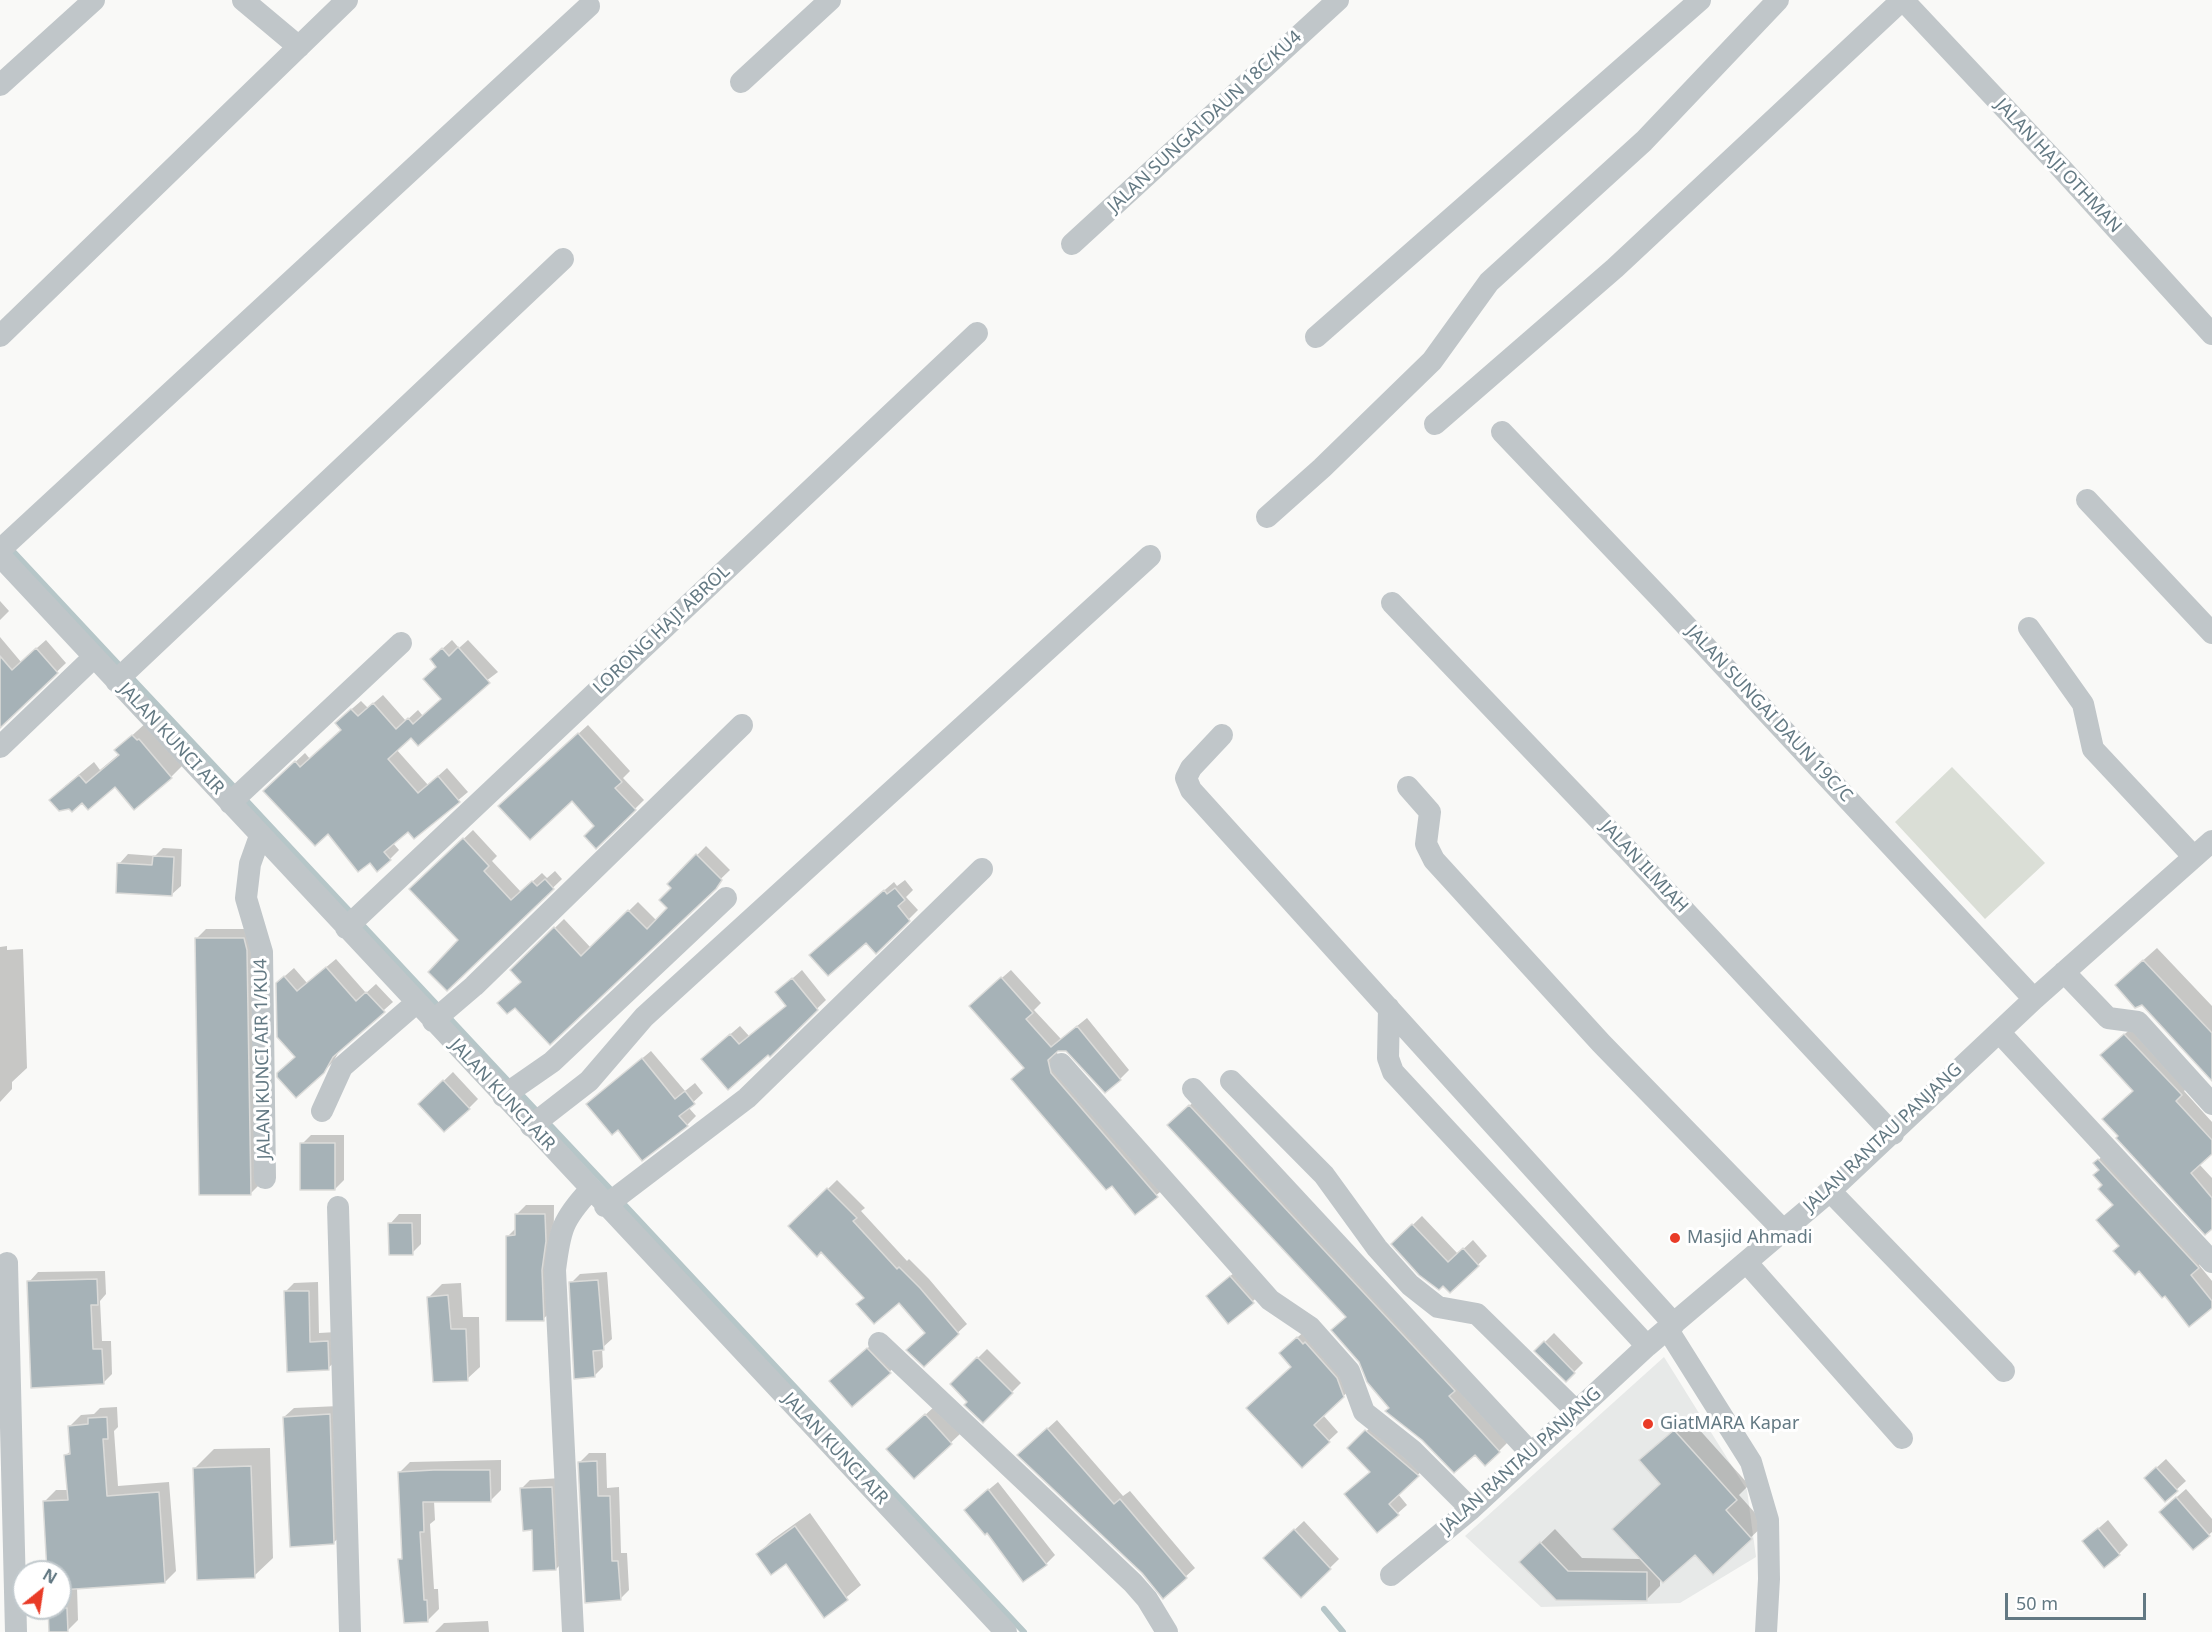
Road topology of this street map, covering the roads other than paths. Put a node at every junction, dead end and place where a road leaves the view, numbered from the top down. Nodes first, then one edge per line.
1 (94, 0) edge
2 (243, 0) edge
3 (347, 0) edge
4 (831, 0) edge
5 (1338, 0) edge
6 (1700, 0) edge
7 (1778, 0) edge
8 (1902, 0) edge
9 (589, 6) dead end
10 (299, 47) junction
11 (741, 82) dead end
12 (0, 85) edge
13 (1072, 244) dead end
14 (563, 259) dead end
15 (977, 333) dead end
16 (2212, 334) edge
17 (0, 336) edge
18 (1316, 337) dead end
19 (1435, 424) dead end
20 (1502, 432) dead end
21 (2087, 500) dead end
22 (1267, 517) dead end
23 (3, 549) edge
24 (1150, 556) dead end
25 (1392, 603) dead end
26 (2029, 628) dead end
27 (2212, 633) edge
28 (401, 644) dead end
29 (94, 657) junction
30 (123, 675) junction
31 (742, 725) dead end
32 (1222, 735) dead end
33 (0, 747) edge
34 (1408, 787) dead end
35 (237, 797) junction
36 (260, 836) junction
37 (2212, 841) edge
38 (2194, 857) junction
39 (982, 869) dead end
40 (726, 898) dead end
41 (353, 921) junction
42 (2064, 972) junction
43 (2034, 999) junction
44 (416, 1004) junction
45 (1389, 1008) junction
46 (440, 1015) junction
47 (1999, 1032) junction
48 (1061, 1064) dead end
49 (1231, 1081) dead end
50 (1193, 1089) dead end
51 (511, 1090) junction
52 (2212, 1104) edge
53 (322, 1111) dead end
54 (539, 1120) junction
55 (1893, 1134) junction
56 (265, 1178) dead end
57 (1830, 1191) junction
58 (607, 1197) junction
59 (338, 1207) dead end
60 (1782, 1229) junction
61 (2212, 1262) edge
62 (7, 1263) dead end
63 (1747, 1263) junction
64 (1671, 1327) junction
65 (879, 1343) dead end
66 (1647, 1346) junction
67 (2004, 1371) dead end
68 (1576, 1411) junction
69 (1902, 1438) dead end
70 (1530, 1452) junction
71 (1472, 1509) junction
72 (1391, 1575) dead end
73 (16, 1632) edge
74 (350, 1632) edge
75 (573, 1632) edge
76 (1006, 1632) edge
77 (1167, 1632) edge
78 (1766, 1632) edge

1 - 12 street
2 - 10 street
3 - 10 street
4 - 11 street
5 - 13 street, JALAN SUNGAI DAUN 18C/KU4
6 - 18 street
7 - 22 street
8 - 16 street, JALAN HAJI OTHMAN
8 - 19 street
9 - 23 street
10 - 17 street
14 - 30 street
15 - 41 street, LORONG HAJI ABROL
20 - 43 street, JALAN SUNGAI DAUN 19C/C
21 - 27 street
23 - 29 street, JALAN KUNCI AIR
24 - 54 street
25 - 55 street, JALAN ILMIAH
26 - 38 street
28 - 35 street
29 - 30 street, JALAN KUNCI AIR
29 - 33 street
30 - 35 street, JALAN KUNCI AIR
31 - 46 street
32 - 45 street
34 - 60 street
35 - 36 street, JALAN KUNCI AIR
36 - 41 street, JALAN KUNCI AIR
36 - 56 street, JALAN KUNCI AIR 1/KU4
37 - 38 street, JALAN RANTAU PANJANG
38 - 42 street, JALAN RANTAU PANJANG
39 - 58 street
40 - 51 street
41 - 44 street, JALAN KUNCI AIR
42 - 43 street, JALAN RANTAU PANJANG
42 - 52 street
43 - 47 street, JALAN RANTAU PANJANG
44 - 46 street, JALAN KUNCI AIR
44 - 53 street
45 - 64 street
45 - 66 street
46 - 51 street, JALAN KUNCI AIR
47 - 55 street, JALAN RANTAU PANJANG
47 - 61 street
48 - 71 street
49 - 68 street
50 - 70 street
51 - 54 street, JALAN KUNCI AIR
54 - 58 street, JALAN KUNCI AIR
55 - 57 street, JALAN RANTAU PANJANG
57 - 60 street, JALAN RANTAU PANJANG
57 - 67 street
58 - 75 street
58 - 76 street, JALAN KUNCI AIR
59 - 74 street
60 - 63 street, JALAN RANTAU PANJANG
62 - 73 street
63 - 64 street, JALAN RANTAU PANJANG
63 - 69 street
64 - 66 street, JALAN RANTAU PANJANG
64 - 78 street
65 - 77 street
66 - 68 street, JALAN RANTAU PANJANG
68 - 70 street, JALAN RANTAU PANJANG
70 - 71 street, JALAN RANTAU PANJANG
71 - 72 street, JALAN RANTAU PANJANG

